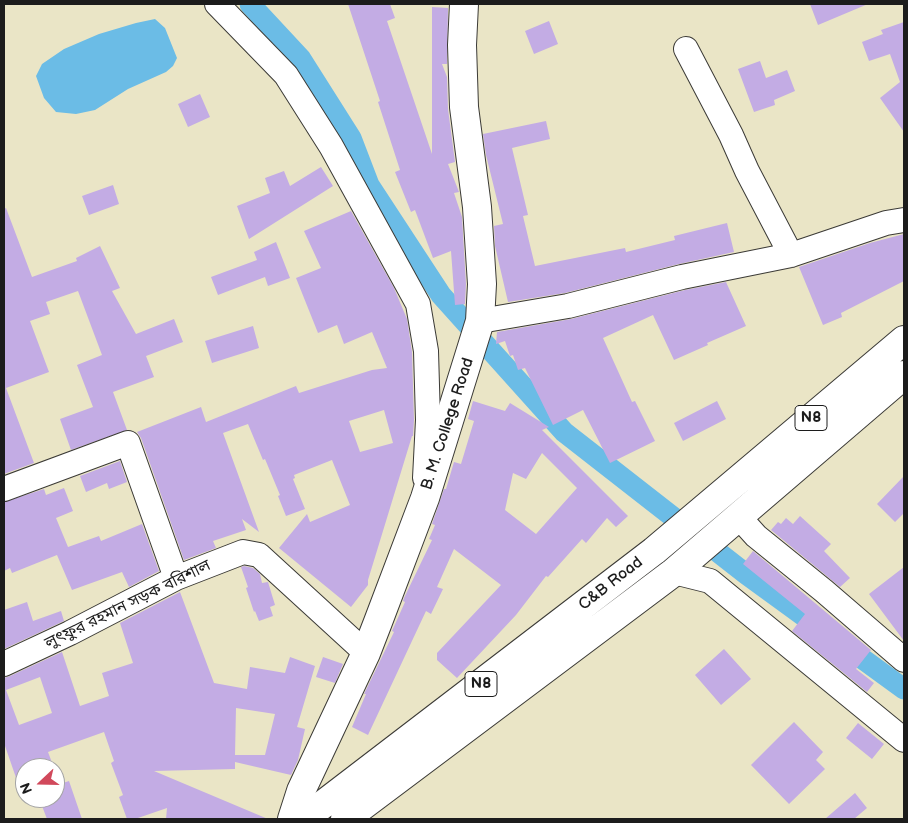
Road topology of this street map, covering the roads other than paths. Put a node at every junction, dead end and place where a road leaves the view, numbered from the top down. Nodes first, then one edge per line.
1 (217, 4) edge
2 (464, 4) edge
3 (686, 49) dead end
4 (904, 220) edge
5 (791, 255) junction
6 (480, 321) junction
7 (904, 340) edge
8 (904, 375) edge
9 (4, 489) edge
10 (425, 498) junction
11 (738, 516) junction
12 (674, 572) junction
13 (176, 578) junction
14 (366, 653) junction
15 (904, 660) edge
16 (4, 664) edge
17 (904, 740) edge
18 (292, 819) edge
19 (310, 819) edge
20 (345, 819) edge

1 - 10 street
2 - 6 main road, B. M. College Road
3 - 5 street
4 - 5 street
5 - 6 street
6 - 10 main road, B. M. College Road
7 - 19 main road, C&B Road / N8
8 - 11 main road, C&B Road / N8
9 - 13 street
10 - 14 main road, B. M. College Road
11 - 12 main road, C&B Road / N8
11 - 15 street
12 - 17 street
12 - 20 main road, C&B Road / N8
13 - 14 street, লুৎফুর রহমান সড়ক বরিশাল
13 - 16 street, লুৎফুর রহমান সড়ক বরিশাল
14 - 18 main road, B. M. College Road

